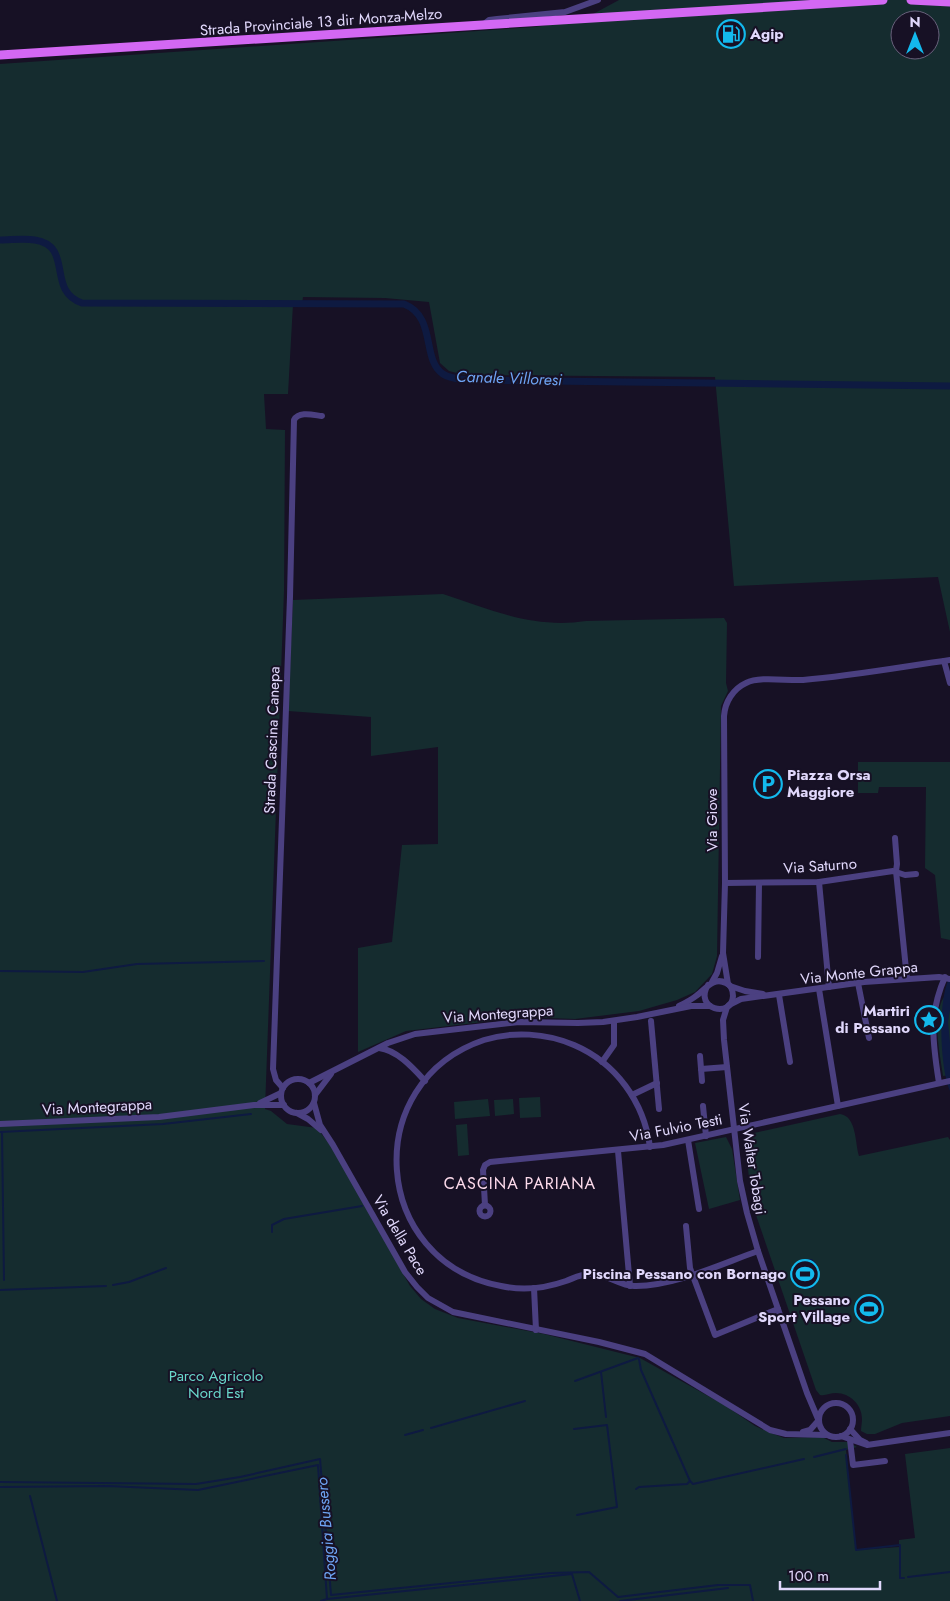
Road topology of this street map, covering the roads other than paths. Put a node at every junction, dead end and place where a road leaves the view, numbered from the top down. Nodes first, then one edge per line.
1 (598, 0) edge
2 (882, 0) edge
3 (911, 0) edge
4 (931, 0) edge
5 (950, 2) edge
6 (483, 25) junction
7 (0, 55) edge
8 (322, 416) dead end
9 (947, 661) edge
10 (950, 683) edge
11 (895, 838) dead end
12 (896, 871) junction
13 (916, 874) dead end
14 (820, 882) junction
15 (725, 883) junction
16 (759, 883) junction
17 (722, 953) junction
18 (758, 958) dead end
19 (948, 978) edge
20 (906, 979) junction
21 (858, 983) junction
22 (710, 984) junction
23 (729, 985) junction
24 (829, 987) junction
25 (819, 989) junction
26 (779, 995) junction
27 (771, 996) junction
28 (728, 1006) junction
29 (712, 1008) junction
30 (671, 1010) junction
31 (614, 1021) junction
32 (651, 1022) dead end
33 (869, 1038) dead end
34 (724, 1040) junction
35 (378, 1048) junction
36 (700, 1056) dead end
37 (602, 1062) junction
38 (790, 1062) dead end
39 (727, 1067) junction
40 (701, 1068) junction
41 (334, 1071) junction
42 (425, 1080) junction
43 (702, 1081) dead end
44 (309, 1082) junction
45 (944, 1082) edge
46 (657, 1083) junction
47 (282, 1090) junction
48 (315, 1095) junction
49 (632, 1095) junction
50 (314, 1103) junction
51 (254, 1105) junction
52 (284, 1105) junction
53 (703, 1106) dead end
54 (838, 1106) junction
55 (659, 1109) dead end
56 (296, 1113) junction
57 (0, 1124) edge
58 (734, 1129) junction
59 (327, 1136) junction
60 (706, 1136) junction
61 (688, 1140) junction
62 (650, 1147) junction
63 (618, 1150) junction
64 (485, 1205) dead end
65 (699, 1209) dead end
66 (686, 1226) dead end
67 (758, 1251) junction
68 (692, 1274) junction
69 (630, 1286) junction
70 (534, 1288) junction
71 (778, 1309) junction
72 (536, 1330) junction
73 (807, 1393) junction
74 (830, 1404) junction
75 (818, 1420) junction
76 (850, 1429) junction
77 (950, 1433) edge
78 (792, 1434) junction
79 (826, 1434) junction
80 (841, 1436) junction
81 (850, 1440) junction
82 (877, 1444) junction
83 (885, 1461) dead end

1 - 6 street
2 - 6 main road, Strada Provinciale 13 dir Monza-Melzo
3 - 4 main road
4 - 5 main road
6 - 7 main road, Strada Provinciale 13 dir Monza-Melzo
8 - 47 street, Strada Cascina Canepa
9 - 10 street
9 - 15 street, Via Giove
11 - 12 street
12 - 13 street, Via Saturno
12 - 14 street, Via Saturno
12 - 20 street
14 - 16 street, Via Saturno
14 - 24 street
15 - 16 street, Via Saturno
15 - 17 street, Via Giove
16 - 18 street
17 - 22 street, Via Giove
17 - 23 street, Via Giove
19 - 20 street, Via Monte Grappa
19 - 45 street, Via Fulvio Testi
20 - 21 street, Via Monte Grappa
21 - 24 street, Via Monte Grappa
21 - 33 street
22 - 23 street
22 - 29 street
22 - 30 street, Via Montegrappa
23 - 27 street, Via Monte Grappa
23 - 28 street
24 - 25 street, Via Monte Grappa
25 - 26 street, Via Monte Grappa
25 - 54 street
26 - 27 street, Via Monte Grappa
26 - 38 street
27 - 28 street, Via Monte Grappa
28 - 29 street
28 - 34 street, Via Walter Tobagi
29 - 30 street, Via Montegrappa
29 - 34 street, Via Walter Tobagi
30 - 31 street, Via Montegrappa
31 - 35 street, Via Montegrappa
31 - 37 street
32 - 46 street
34 - 39 street, Via Walter Tobagi
35 - 41 street, Via Montegrappa
35 - 42 street
36 - 40 street
37 - 42 street
37 - 49 street
39 - 40 street
39 - 58 street, Via Walter Tobagi
40 - 43 street
41 - 44 street, Via Montegrappa
41 - 48 street, Via Montegrappa
42 - 70 street
44 - 47 street
44 - 48 street
45 - 54 street, Via Fulvio Testi
46 - 49 street
46 - 55 street
47 - 51 street, Via Montegrappa
47 - 52 street
48 - 50 street
49 - 62 street
50 - 56 street
50 - 59 street, Via della Pace
51 - 52 street, Via Montegrappa
51 - 57 street, Via Montegrappa
52 - 56 street
53 - 60 street
54 - 58 street, Via Fulvio Testi
56 - 59 street, Via della Pace
58 - 60 street, Via Fulvio Testi
58 - 67 street, Via Walter Tobagi
59 - 72 street, Via della Pace
60 - 61 street, Via Fulvio Testi
61 - 62 street, Via Fulvio Testi
61 - 65 street
62 - 63 street, Via Fulvio Testi
63 - 64 street, Via Fulvio Testi
63 - 69 street
66 - 68 street
67 - 68 street
67 - 71 street, Via Walter Tobagi
68 - 69 street
68 - 71 street
69 - 70 street
70 - 72 street
71 - 73 street, Via Walter Tobagi
72 - 78 street, Via della Pace
73 - 74 street
73 - 75 street, Via Walter Tobagi
74 - 75 street
74 - 76 street
75 - 78 street
75 - 79 street
76 - 80 street
76 - 82 street
77 - 82 street
78 - 79 street, Via della Pace
79 - 80 street
80 - 81 street
81 - 82 street
81 - 83 street

